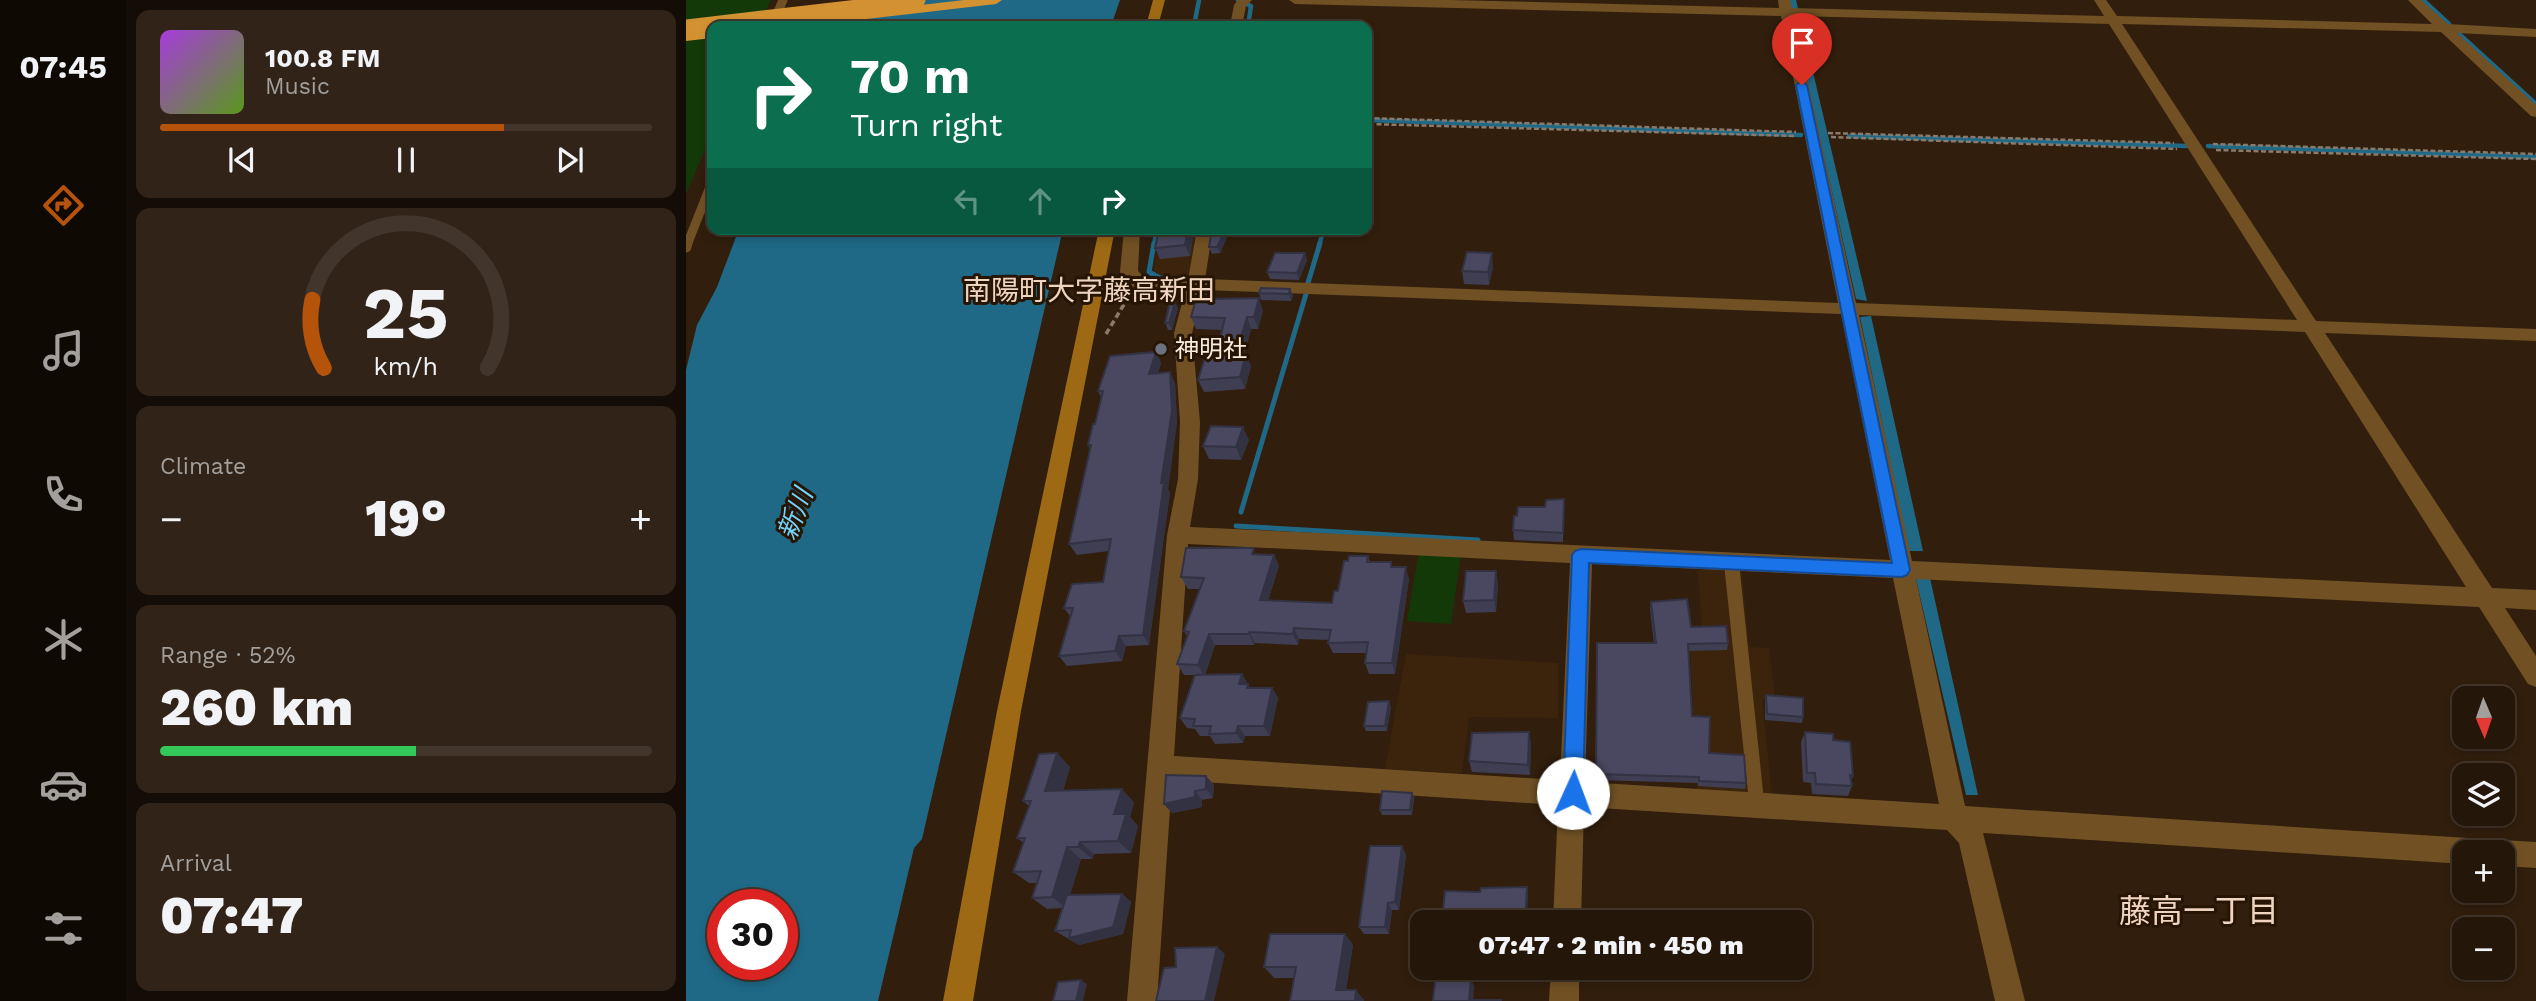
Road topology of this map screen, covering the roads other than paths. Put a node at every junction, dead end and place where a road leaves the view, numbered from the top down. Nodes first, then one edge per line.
1 (783, 0) edge
2 (918, 0) edge
3 (996, 0) edge
4 (1159, 0) edge
5 (1294, 0) edge
6 (2100, 0) edge
7 (2414, 0) edge
8 (1243, 2) edge
9 (1790, 10) edge
10 (2113, 20) junction
11 (738, 21) edge
12 (776, 21) edge
13 (817, 21) edge
14 (1153, 21) edge
15 (1238, 21) edge
16 (707, 25) edge
17 (686, 27) edge
18 (2444, 28) junction
19 (2536, 33) edge
20 (707, 35) edge
21 (686, 37) edge
22 (2536, 113) edge
23 (707, 194) edge
24 (1106, 235) edge
25 (1132, 235) edge
26 (1204, 235) edge
27 (686, 247) edge
28 (1195, 284) junction
29 (1849, 307) junction
30 (2312, 326) junction
31 (2536, 335) edge
32 (1178, 535) junction
33 (1581, 555) junction
34 (1731, 563) junction
35 (1902, 570) junction
36 (2486, 598) junction
37 (2536, 600) edge
38 (2536, 676) edge
39 (1158, 767) junction
40 (1573, 793) junction
41 (1757, 806) junction
42 (1955, 820) junction
43 (2452, 850) edge
44 (2515, 854) edge
45 (2536, 855) edge
46 (1568, 910) edge
47 (1565, 980) edge
48 (958, 1001) edge
49 (1142, 1001) edge
50 (1564, 1001) edge
51 (2010, 1001) edge

1 - 12 lane
2 - 11 highway, bridge
3 - 13 highway
4 - 14 street
5 - 9 street
6 - 10 street
7 - 18 street
8 - 15 street
9 - 10 street
9 - 29 street
10 - 18 street
10 - 30 street
16 - 17 highway, bridge
18 - 19 street
18 - 22 street
20 - 21 highway
23 - 27 lane
24 - 48 street
25 - 28 street
26 - 28 street
28 - 29 street
28 - 32 street
29 - 30 street
29 - 35 street
30 - 31 street
30 - 36 street
32 - 33 street
32 - 39 street
33 - 34 street
33 - 40 street
34 - 35 street
34 - 41 lane
35 - 36 street
35 - 42 street
36 - 37 street
36 - 38 street
39 - 40 street
39 - 49 street
40 - 41 street
40 - 46 street
41 - 42 street
42 - 43 street
42 - 51 street
44 - 45 street
47 - 50 street

